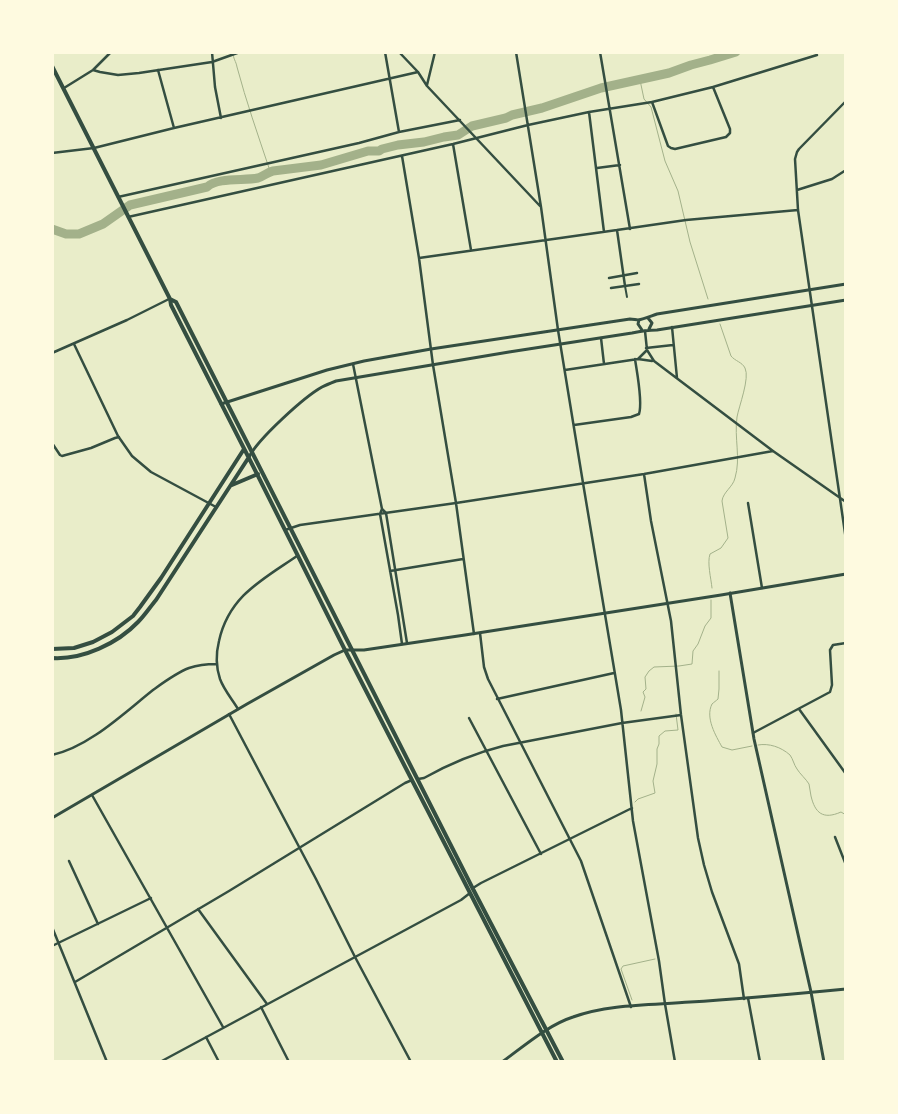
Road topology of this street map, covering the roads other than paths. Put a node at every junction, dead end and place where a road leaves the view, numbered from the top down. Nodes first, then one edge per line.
1 (110, 52) edge
2 (212, 52) edge
3 (240, 52) edge
4 (386, 52) edge
5 (399, 52) edge
6 (435, 52) edge
7 (516, 52) edge
8 (600, 52) edge
9 (817, 55) dead end
10 (212, 62) junction
11 (52, 66) edge
12 (93, 70) junction
13 (158, 70) junction
14 (418, 72) junction
15 (390, 79) junction
16 (427, 86) junction
17 (714, 87) junction
18 (64, 88) junction
19 (846, 101) edge
20 (652, 102) junction
21 (610, 109) junction
22 (588, 112) junction
23 (221, 118) junction
24 (460, 120) junction
25 (528, 125) junction
26 (174, 128) junction
27 (399, 132) junction
28 (477, 139) junction
29 (453, 144) junction
30 (94, 148) junction
31 (52, 153) edge
32 (402, 156) junction
33 (620, 165) junction
34 (596, 168) junction
35 (846, 170) edge
36 (797, 190) junction
37 (118, 197) junction
38 (541, 207) junction
39 (798, 210) junction
40 (128, 216) junction
41 (630, 229) junction
42 (617, 230) junction
43 (604, 232) junction
44 (546, 240) junction
45 (471, 250) junction
46 (419, 258) junction
47 (637, 273) dead end
48 (623, 275) junction
49 (609, 278) dead end
50 (639, 284) dead end
51 (846, 284) edge
52 (625, 286) junction
53 (611, 288) dead end
54 (810, 290) junction
55 (627, 298) dead end
56 (170, 299) junction
57 (846, 300) edge
58 (812, 305) junction
59 (648, 318) junction
60 (639, 320) junction
61 (672, 327) junction
62 (558, 330) junction
63 (649, 330) junction
64 (643, 331) junction
65 (601, 338) junction
66 (74, 344) junction
67 (561, 344) junction
68 (673, 345) junction
69 (431, 349) junction
70 (646, 349) junction
71 (52, 353) edge
72 (637, 359) junction
73 (654, 361) junction
74 (353, 364) junction
75 (604, 364) junction
76 (433, 365) junction
77 (565, 370) junction
78 (356, 378) junction
79 (676, 378) junction
80 (223, 403) junction
81 (574, 425) junction
82 (119, 437) junction
83 (52, 443) edge
84 (244, 449) junction
85 (773, 451) junction
86 (252, 452) junction
87 (249, 457) junction
88 (254, 457) junction
89 (238, 460) junction
90 (260, 473) junction
91 (644, 474) junction
92 (583, 483) junction
93 (230, 486) junction
94 (840, 499) junction
95 (846, 502) edge
96 (209, 503) junction
97 (456, 503) junction
98 (748, 503) dead end
99 (216, 507) junction
100 (382, 509) junction
101 (386, 513) junction
102 (380, 514) junction
103 (287, 529) junction
104 (846, 540) edge
105 (297, 556) junction
106 (463, 559) junction
107 (396, 570) junction
108 (390, 571) junction
109 (846, 574) edge
110 (161, 578) junction
111 (167, 582) junction
112 (762, 588) junction
113 (730, 593) junction
114 (668, 603) junction
115 (604, 613) junction
116 (133, 616) junction
117 (139, 621) junction
118 (480, 633) junction
119 (474, 634) junction
120 (407, 643) junction
121 (846, 643) edge
122 (402, 644) junction
123 (52, 649) edge
124 (63, 649) junction
125 (345, 650) junction
126 (351, 650) junction
127 (52, 658) edge
128 (64, 658) junction
129 (217, 664) junction
130 (614, 673) junction
131 (497, 699) junction
132 (238, 709) junction
133 (800, 709) junction
134 (230, 714) junction
135 (681, 715) junction
136 (469, 718) dead end
137 (622, 723) junction
138 (753, 733) junction
139 (519, 742) junction
140 (485, 750) junction
141 (52, 756) edge
142 (846, 774) edge
143 (415, 780) junction
144 (92, 795) junction
145 (632, 808) junction
146 (52, 818) edge
147 (835, 837) dead end
148 (570, 839) junction
149 (445, 840) junction
150 (300, 848) junction
151 (540, 854) junction
152 (69, 862) dead end
153 (846, 865) edge
154 (473, 888) junction
155 (470, 893) junction
156 (151, 898) junction
157 (198, 909) junction
158 (98, 924) junction
159 (52, 927) edge
160 (167, 928) junction
161 (496, 938) junction
162 (59, 944) junction
163 (52, 946) edge
164 (355, 957) junction
165 (75, 982) junction
166 (523, 985) junction
167 (518, 987) junction
168 (846, 989) edge
169 (811, 992) junction
170 (746, 998) junction
171 (267, 1004) junction
172 (665, 1004) junction
173 (261, 1007) junction
174 (631, 1007) junction
175 (223, 1027) junction
176 (547, 1030) junction
177 (542, 1034) junction
178 (206, 1037) junction
179 (162, 1061) edge
180 (107, 1062) edge
181 (219, 1062) edge
182 (289, 1062) edge
183 (411, 1062) edge
184 (502, 1062) edge
185 (557, 1062) edge
186 (563, 1062) edge
187 (675, 1062) edge
188 (760, 1062) edge
189 (824, 1062) edge

1 - 12 street
2 - 10 street
3 - 10 street
4 - 15 street
5 - 14 street
6 - 16 street
7 - 25 street
8 - 21 street
9 - 17 street
10 - 13 street
10 - 23 street
11 - 18 main road
12 - 13 street
12 - 18 street
13 - 26 street
14 - 15 street
14 - 16 street
15 - 23 street
15 - 27 street
16 - 24 street
17 - 20 street
17 - 20 street
18 - 30 main road
19 - 36 street
20 - 21 street
21 - 22 street
21 - 33 street
22 - 25 street
22 - 34 street
23 - 26 street
24 - 27 street
24 - 28 street
25 - 28 street
25 - 38 street
26 - 30 street
27 - 37 street
28 - 29 street
28 - 38 street
29 - 32 street
29 - 45 street
30 - 31 street
30 - 37 main road
32 - 40 street
32 - 46 street
33 - 34 street
33 - 41 street
34 - 43 street
35 - 36 street
36 - 39 street
37 - 40 main road
38 - 44 street
39 - 41 street
39 - 54 street
40 - 56 main road
41 - 42 street
42 - 43 street
42 - 48 street
43 - 44 street
44 - 45 street
44 - 62 street
45 - 46 street
46 - 69 street
47 - 48 street
48 - 49 street
48 - 52 street
50 - 52 street
51 - 54 street
52 - 53 street
52 - 55 street
54 - 58 street
54 - 59 street
56 - 66 street
56 - 80 main road
57 - 58 street
58 - 61 street
58 - 94 street
59 - 60 street
59 - 63 street
60 - 62 street
60 - 64 street
61 - 63 street
61 - 68 street
62 - 67 street
62 - 69 street
63 - 64 street
64 - 65 street
64 - 70 street
65 - 67 street
65 - 75 street
66 - 71 street
66 - 82 street
67 - 76 street
67 - 77 street
68 - 70 street
68 - 79 street
69 - 74 street
69 - 76 street
70 - 72 street
70 - 73 street
72 - 73 street
72 - 75 street
72 - 81 street
73 - 79 street
74 - 78 street
74 - 80 street
75 - 77 street
76 - 78 street
76 - 97 street
77 - 81 street
78 - 86 street
78 - 100 street
79 - 85 street
80 - 84 main road
80 - 86 main road
81 - 92 street
82 - 83 street
82 - 96 street
84 - 87 main road
84 - 89 main road
85 - 91 street
85 - 94 street
86 - 87 street
86 - 88 main road
87 - 88 main road
87 - 89 main road
87 - 90 main road
87 - 93 main road
88 - 90 main road
89 - 96 main road
90 - 93 main road
90 - 103 main road
91 - 92 street
91 - 114 street
92 - 97 street
92 - 115 street
93 - 99 main road
94 - 95 street
94 - 104 street
96 - 99 street
96 - 110 main road
97 - 101 street
97 - 106 street
98 - 112 street
99 - 111 main road
100 - 101 street
100 - 102 street
101 - 102 street
101 - 107 street
102 - 103 street
102 - 108 street
103 - 105 main road
103 - 126 main road
105 - 125 main road
105 - 129 street
106 - 107 street
106 - 119 street
107 - 108 street
107 - 120 street
108 - 122 street
109 - 112 street
110 - 111 main road
110 - 116 main road
111 - 117 main road
112 - 113 street
113 - 114 street
113 - 138 street
114 - 115 street
114 - 135 street
115 - 118 street
115 - 130 street
116 - 117 main road
116 - 124 main road
117 - 128 main road
118 - 119 street
118 - 131 street
119 - 120 street
120 - 122 street
121 - 133 street
122 - 126 street
123 - 124 main road
124 - 128 main road
125 - 126 street
125 - 132 street
125 - 143 main road
126 - 143 main road
127 - 128 main road
129 - 132 street
129 - 141 street
130 - 131 street
130 - 137 street
131 - 139 street
132 - 134 street
133 - 138 street
133 - 142 street
134 - 144 street
134 - 150 street
135 - 137 street
135 - 170 street
136 - 140 street
137 - 139 street
137 - 145 street
138 - 169 street
139 - 140 street
139 - 148 street
140 - 143 street
140 - 151 street
143 - 149 main road
143 - 150 street
144 - 146 street
144 - 156 street
145 - 148 street
145 - 172 street
147 - 153 street
148 - 151 street
148 - 174 street
149 - 154 main road
149 - 155 main road
150 - 157 street
150 - 164 street
151 - 154 street
152 - 158 street
154 - 155 street
154 - 161 main road
155 - 161 main road
155 - 164 street
156 - 158 street
156 - 160 street
157 - 160 street
157 - 171 street
158 - 162 street
159 - 162 street
160 - 165 street
160 - 175 street
161 - 166 main road
161 - 167 main road
162 - 163 street
162 - 165 street
164 - 171 street
164 - 183 street
165 - 180 street
166 - 167 main road
166 - 176 main road
167 - 177 main road
168 - 169 street
169 - 170 street
169 - 189 street
170 - 172 street
170 - 188 street
171 - 173 street
172 - 174 street
172 - 187 street
173 - 175 street
173 - 182 street
174 - 176 street
175 - 178 street
176 - 177 street
176 - 186 main road
177 - 184 street
177 - 185 main road
178 - 179 street
178 - 181 street

